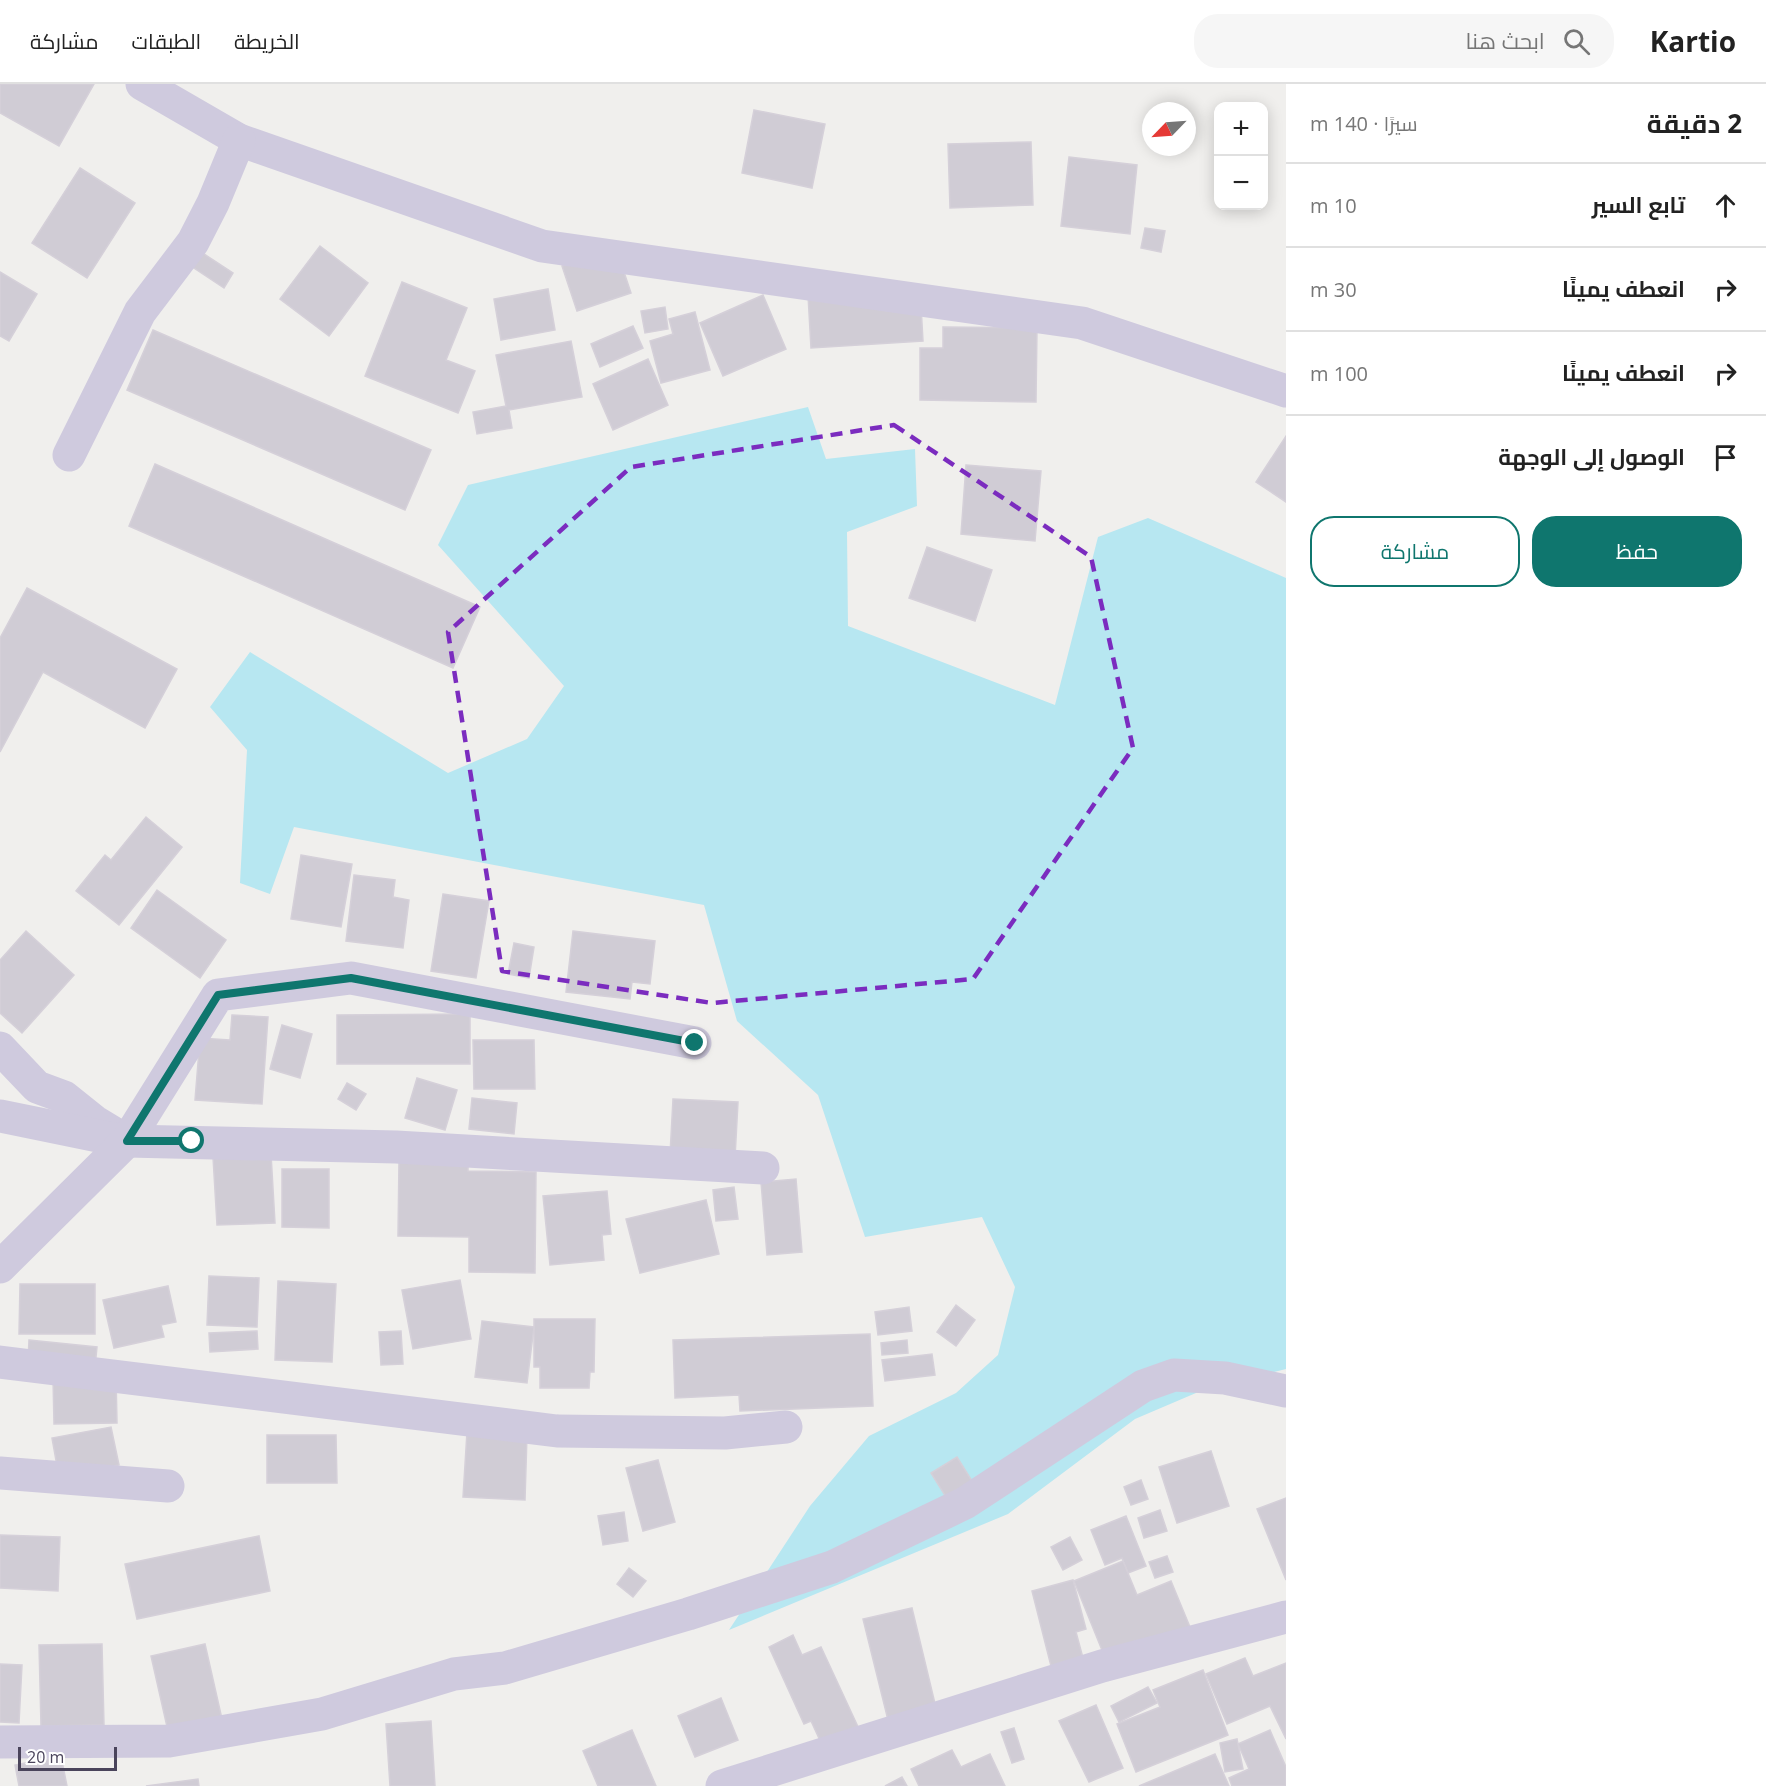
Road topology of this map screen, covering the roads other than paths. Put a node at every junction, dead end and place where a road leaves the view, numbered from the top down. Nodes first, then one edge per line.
1 (142, 84) edge
2 (239, 140) junction
3 (1286, 391) edge
4 (69, 455) dead end
5 (695, 1043) dead end
6 (0, 1048) edge
7 (0, 1116) edge
8 (127, 1141) junction
9 (763, 1168) dead end
10 (0, 1267) edge
11 (0, 1362) edge
12 (1286, 1391) edge
13 (786, 1428) dead end
14 (0, 1473) edge
15 (168, 1486) dead end
16 (1286, 1617) edge
17 (0, 1742) edge
18 (722, 1786) edge

1 - 2 street
2 - 3 street
2 - 4 street
5 - 8 street
6 - 8 street
7 - 8 street
8 - 9 street
8 - 10 street
11 - 13 street
12 - 17 street
14 - 15 street
16 - 18 street

